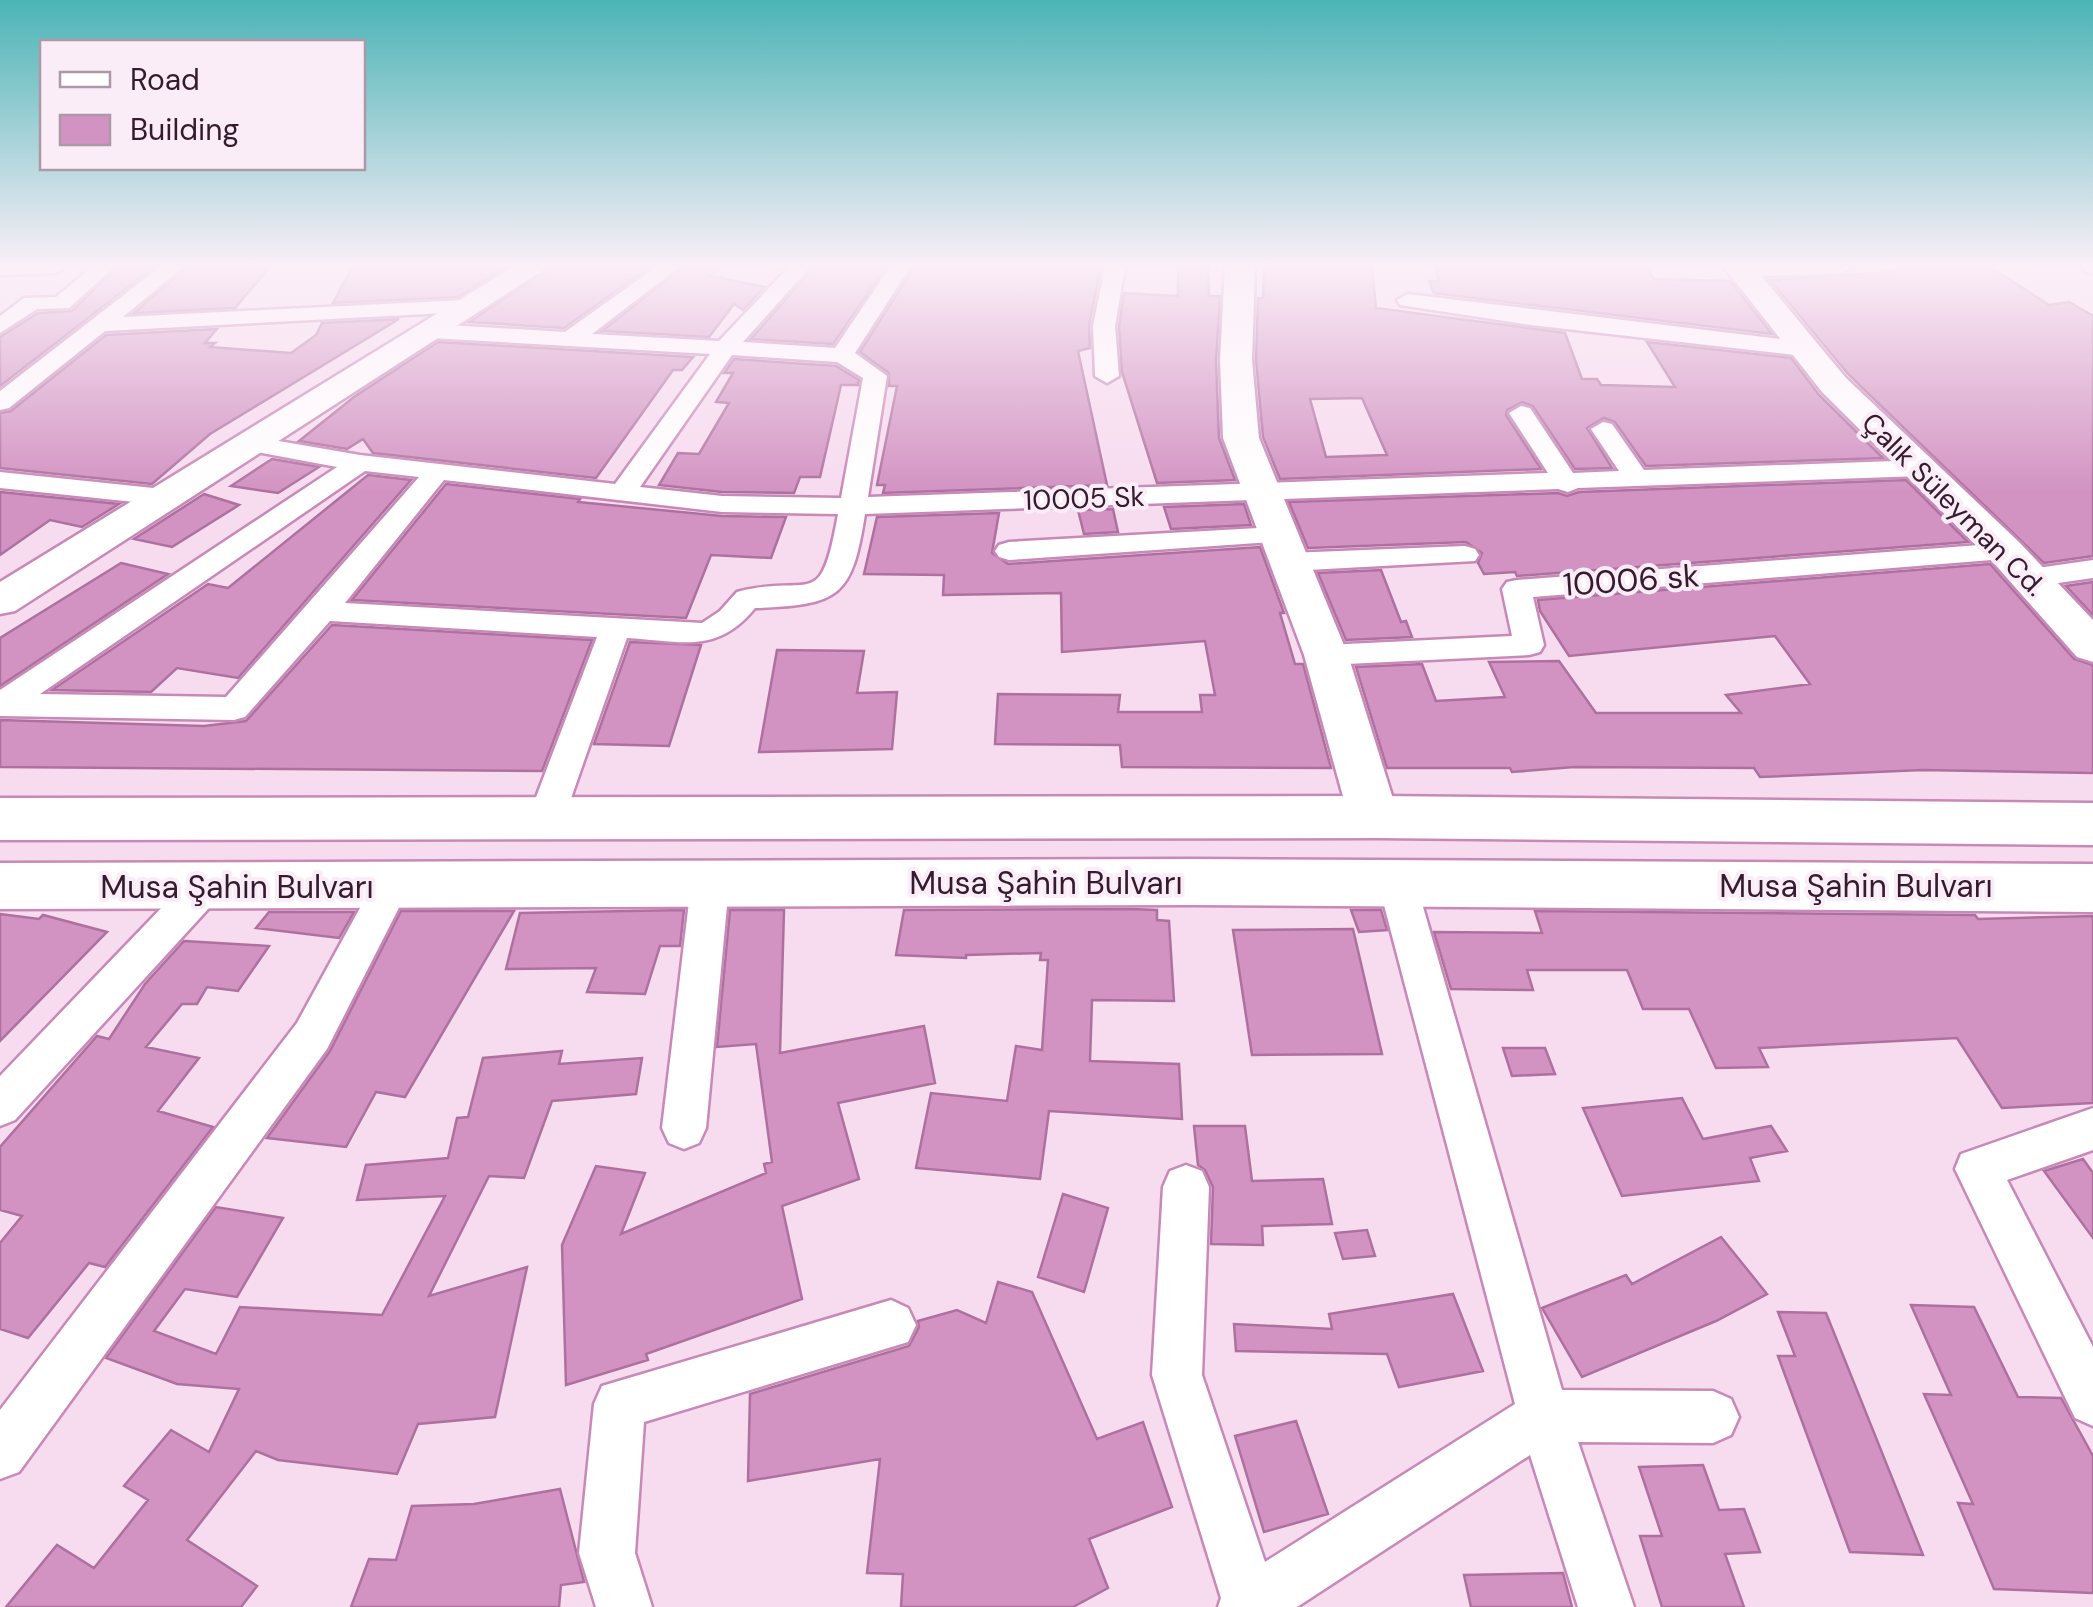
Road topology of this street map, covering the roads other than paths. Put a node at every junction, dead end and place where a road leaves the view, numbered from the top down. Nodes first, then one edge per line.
1 (81, 342) edge
2 (412, 342) edge
3 (621, 342) edge
4 (731, 342) edge
5 (850, 342) edge
6 (1105, 342) edge
7 (1237, 342) edge
8 (1754, 342) edge
9 (1799, 342) edge
10 (727, 346) junction
11 (1804, 348) junction
12 (842, 354) junction
13 (1107, 376) dead end
14 (0, 403) edge
15 (1522, 412) dead end
16 (1603, 429) dead end
17 (250, 444) junction
18 (360, 463) junction
19 (1922, 468) junction
20 (438, 471) junction
21 (0, 480) edge
22 (1638, 480) junction
23 (1568, 484) junction
24 (624, 490) junction
25 (1262, 494) junction
26 (163, 498) junction
27 (855, 506) junction
28 (1283, 548) junction
29 (1008, 551) dead end
30 (1465, 555) dead end
31 (2018, 565) junction
32 (2093, 570) edge
33 (0, 601) edge
34 (322, 611) junction
35 (2079, 614) edge
36 (615, 630) junction
37 (2093, 647) edge
38 (1326, 655) junction
39 (0, 705) edge
40 (1374, 818) junction
41 (0, 819) edge
42 (545, 821) junction
43 (2093, 824) edge
44 (207, 884) junction
45 (710, 885) junction
46 (0, 886) edge
47 (1398, 886) junction
48 (390, 888) junction
49 (2093, 888) edge
50 (0, 1106) edge
51 (684, 1128) dead end
52 (2093, 1129) edge
53 (1186, 1186) dead end
54 (891, 1325) dead end
55 (2093, 1400) edge
56 (1544, 1416) junction
57 (1713, 1417) dead end
58 (0, 1453) edge
59 (1248, 1605) edge
60 (624, 1607) edge
61 (1606, 1607) edge

1 - 14 street
2 - 17 street
3 - 10 street
4 - 10 street
5 - 12 street
6 - 13 street
7 - 25 street
8 - 11 street
9 - 11 street, Çalık Süleyman Cd.
10 - 12 street
10 - 24 street
11 - 19 street, Çalık Süleyman Cd.
12 - 27 street
15 - 23 street
16 - 22 street
17 - 18 street, 10005 Sk
17 - 26 street
18 - 20 street, 10005 Sk
18 - 39 street
19 - 22 street, 10005 Sk
19 - 31 street, Çalık Süleyman Cd.
20 - 24 street, 10005 Sk
20 - 34 street
21 - 26 street
22 - 23 street, 10005 Sk
23 - 25 street, 10005 Sk
24 - 27 street, 10005 Sk
25 - 27 street, 10005 Sk
25 - 28 street
26 - 33 street
27 - 36 street
28 - 29 street
28 - 30 street
28 - 38 street
31 - 32 street
31 - 35 street, Çalık Süleyman Cd.
31 - 38 street, 10006 sk
34 - 36 street
34 - 39 street
35 - 37 street, Çalık Süleyman Cd.
36 - 42 street
38 - 40 street
40 - 42 main road, Musa Şahin Bulvarı
40 - 43 main road, Musa Şahin Bulvarı
41 - 42 main road, Musa Şahin Bulvarı
44 - 46 main road, Musa Şahin Bulvarı
44 - 48 main road, Musa Şahin Bulvarı
44 - 50 street
45 - 47 main road, Musa Şahin Bulvarı
45 - 48 main road, Musa Şahin Bulvarı
45 - 51 street
47 - 49 main road, Musa Şahin Bulvarı
47 - 56 street
48 - 58 street
52 - 55 street
53 - 59 street
54 - 60 street
56 - 57 street
56 - 59 street
56 - 61 street

